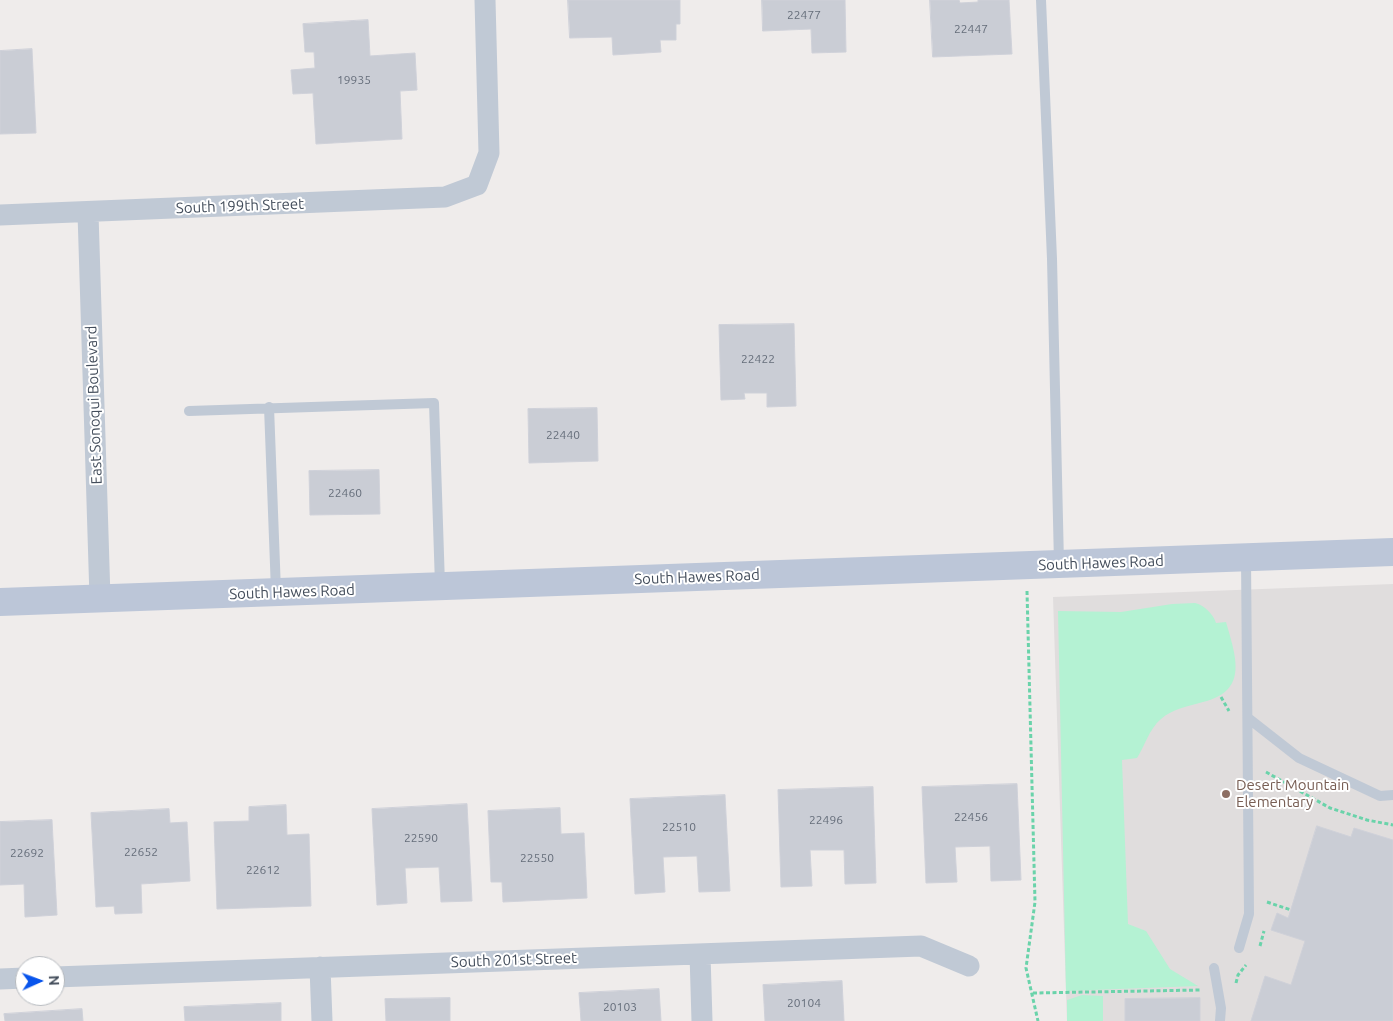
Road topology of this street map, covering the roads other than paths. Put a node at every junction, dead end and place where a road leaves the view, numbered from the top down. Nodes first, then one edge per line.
1 (485, 0) edge
2 (1041, 0) edge
3 (88, 213) junction
4 (0, 216) edge
5 (269, 407) junction
6 (189, 411) dead end
7 (1393, 552) edge
8 (1246, 557) junction
9 (1059, 564) junction
10 (440, 586) junction
11 (276, 592) junction
12 (100, 598) junction
13 (0, 602) edge
14 (1248, 718) junction
15 (1393, 795) edge
16 (1239, 948) dead end
17 (700, 954) junction
18 (969, 966) dead end
19 (320, 967) junction
20 (1214, 968) dead end
21 (65, 977) edge
22 (15, 978) edge
23 (0, 979) edge
24 (322, 1021) edge
25 (702, 1021) edge
26 (1220, 1021) edge

1 - 3 street, South 199th Street
2 - 9 lane
3 - 4 street, South 199th Street
3 - 12 street, East Sonoqui Boulevard
5 - 6 lane
5 - 10 lane
5 - 11 lane
7 - 8 main road, South Hawes Road
8 - 9 main road, South Hawes Road
8 - 14 lane
9 - 10 main road, South Hawes Road
10 - 11 main road, South Hawes Road
11 - 12 main road, South Hawes Road
12 - 13 main road, South Hawes Road
14 - 15 lane
14 - 16 lane
17 - 18 street, South 201st Street
17 - 19 street, South 201st Street
17 - 25 street
19 - 21 street, South 201st Street
19 - 24 street
20 - 26 lane
22 - 23 street

